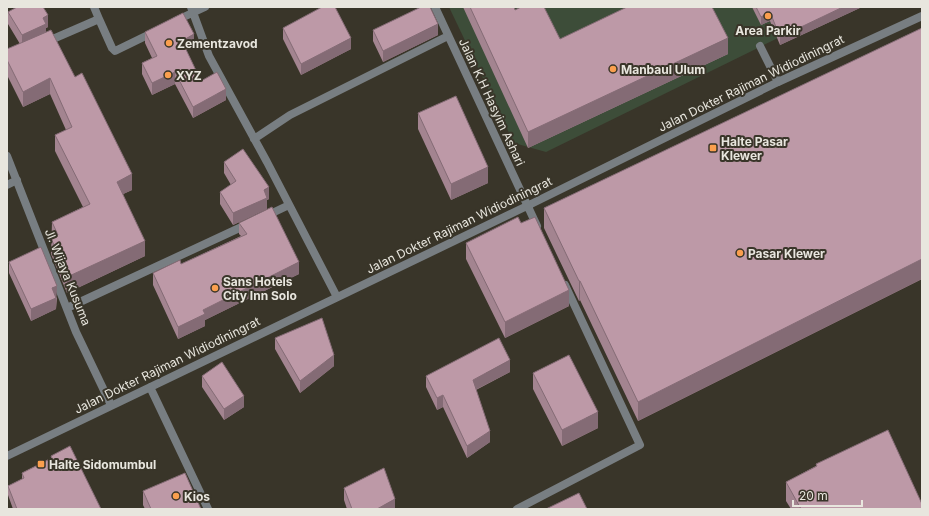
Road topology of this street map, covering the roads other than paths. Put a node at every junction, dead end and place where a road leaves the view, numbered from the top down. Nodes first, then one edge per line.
1 (94, 7) edge
2 (205, 7) edge
3 (435, 7) edge
4 (192, 10) edge
5 (922, 16) edge
6 (99, 18) junction
7 (448, 36) junction
8 (35, 46) edge
9 (760, 46) dead end
10 (778, 82) junction
11 (254, 139) junction
12 (7, 156) edge
13 (17, 180) junction
14 (7, 185) edge
15 (289, 205) junction
16 (527, 206) junction
17 (541, 234) edge
18 (560, 276) edge
19 (337, 297) junction
20 (67, 308) junction
21 (150, 387) junction
22 (111, 405) junction
23 (7, 456) edge
24 (208, 509) edge
25 (517, 509) edge

1 - 6 street
2 - 4 street
3 - 7 street, Jalan K.H Hasyim Ashari
4 - 6 street
4 - 11 street
5 - 10 street, Jalan Dokter Rajiman Widiodiningrat
6 - 8 street
7 - 11 street
7 - 16 street, Jalan K.H Hasyim Ashari
9 - 10 street
10 - 16 street, Jalan Dokter Rajiman Widiodiningrat
11 - 15 street
12 - 13 street, Jl. Wijaya Kusuma
13 - 14 street
13 - 20 street, Jl. Wijaya Kusuma
15 - 19 street
15 - 20 street
16 - 17 street, Jalan K.H Hasyim Ashari
16 - 19 street, Jalan Dokter Rajiman Widiodiningrat
18 - 25 street
19 - 21 street, Jalan Dokter Rajiman Widiodiningrat
20 - 22 street, Jl. Wijaya Kusuma
21 - 22 street, Jalan Dokter Rajiman Widiodiningrat
21 - 24 street
22 - 23 street, Jalan Dokter Rajiman Widiodiningrat

